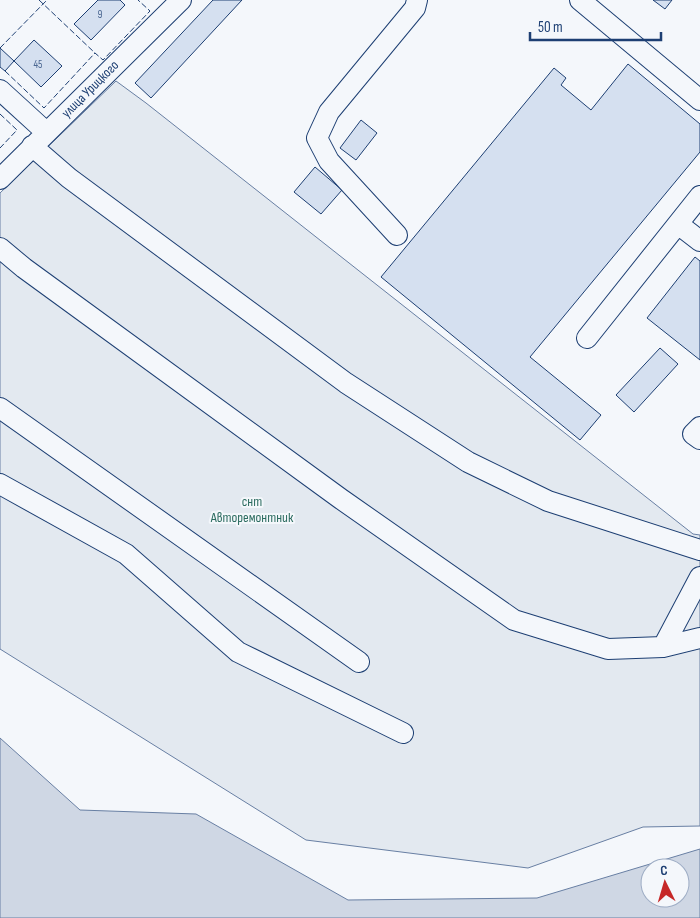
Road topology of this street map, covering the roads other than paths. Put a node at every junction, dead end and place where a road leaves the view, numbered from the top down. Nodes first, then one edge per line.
1 (181, 0) edge
2 (417, 0) edge
3 (580, 0) edge
4 (0, 90) edge
5 (700, 100) edge
6 (39, 139) junction
7 (0, 179) edge
8 (700, 196) edge
9 (678, 224) junction
10 (397, 234) dead end
11 (700, 241) edge
12 (0, 248) edge
13 (587, 338) dead end
14 (0, 408) edge
15 (700, 427) edge
16 (700, 439) edge
17 (0, 484) edge
18 (700, 550) edge
19 (700, 578) edge
20 (700, 638) edge
21 (663, 647) junction
22 (359, 662) dead end
23 (403, 733) dead end

1 - 6 street, улица Урицкого
2 - 10 street
3 - 5 street
4 - 6 street
6 - 7 street, улица Урицкого
6 - 18 street
8 - 9 street
9 - 11 street
9 - 13 street
12 - 21 street
14 - 22 street
15 - 16 street
17 - 23 street
19 - 21 street
20 - 21 street

